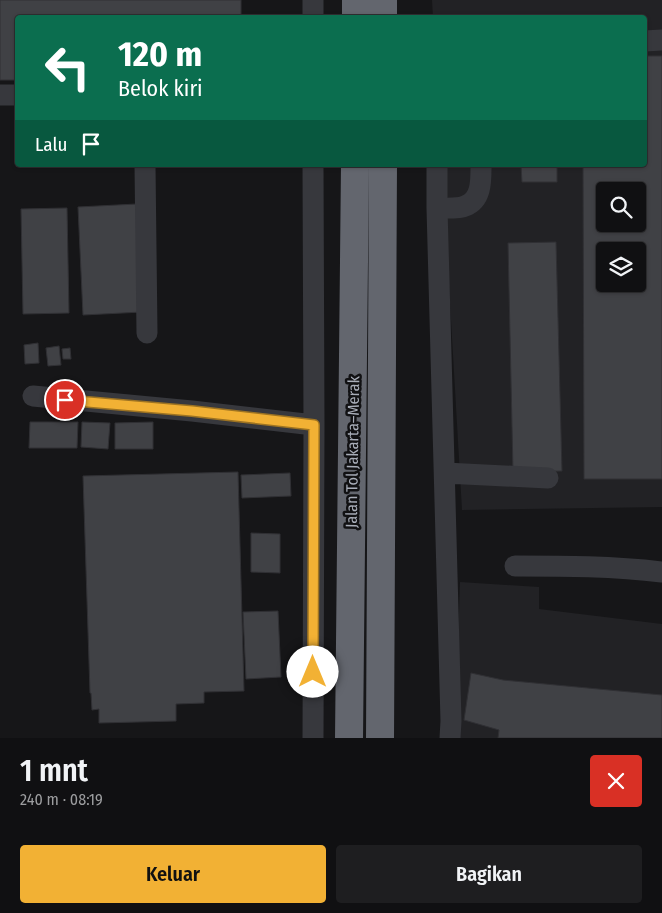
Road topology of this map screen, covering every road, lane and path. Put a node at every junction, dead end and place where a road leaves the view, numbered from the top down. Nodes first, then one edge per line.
1 (313, 0) edge
2 (356, 0) edge
3 (383, 0) edge
4 (313, 15) edge
5 (356, 15) edge
6 (383, 15) edge
7 (662, 40) edge
8 (647, 41) edge
9 (0, 95) edge
10 (15, 95) edge
11 (145, 167) edge
12 (313, 167) edge
13 (355, 167) edge
14 (382, 167) edge
15 (437, 167) edge
16 (481, 167) edge
17 (437, 208) junction
18 (147, 333) dead end
19 (33, 396) dead end
20 (314, 425) junction
21 (445, 473) junction
22 (548, 478) dead end
23 (515, 566) dead end
24 (662, 572) edge
25 (313, 738) edge
26 (349, 738) edge
27 (380, 738) edge
28 (450, 738) edge

1 - 4 street
2 - 5 highway
3 - 6 highway
7 - 8 street
9 - 10 street
11 - 18 street
12 - 20 street
13 - 26 highway, Jalan Tol Jakarta–Merak
14 - 27 highway, Jalan Tol Jakarta–Merak
15 - 17 street
16 - 17 street
17 - 21 street
19 - 20 street
20 - 25 street
21 - 22 street
21 - 28 street
23 - 24 street

